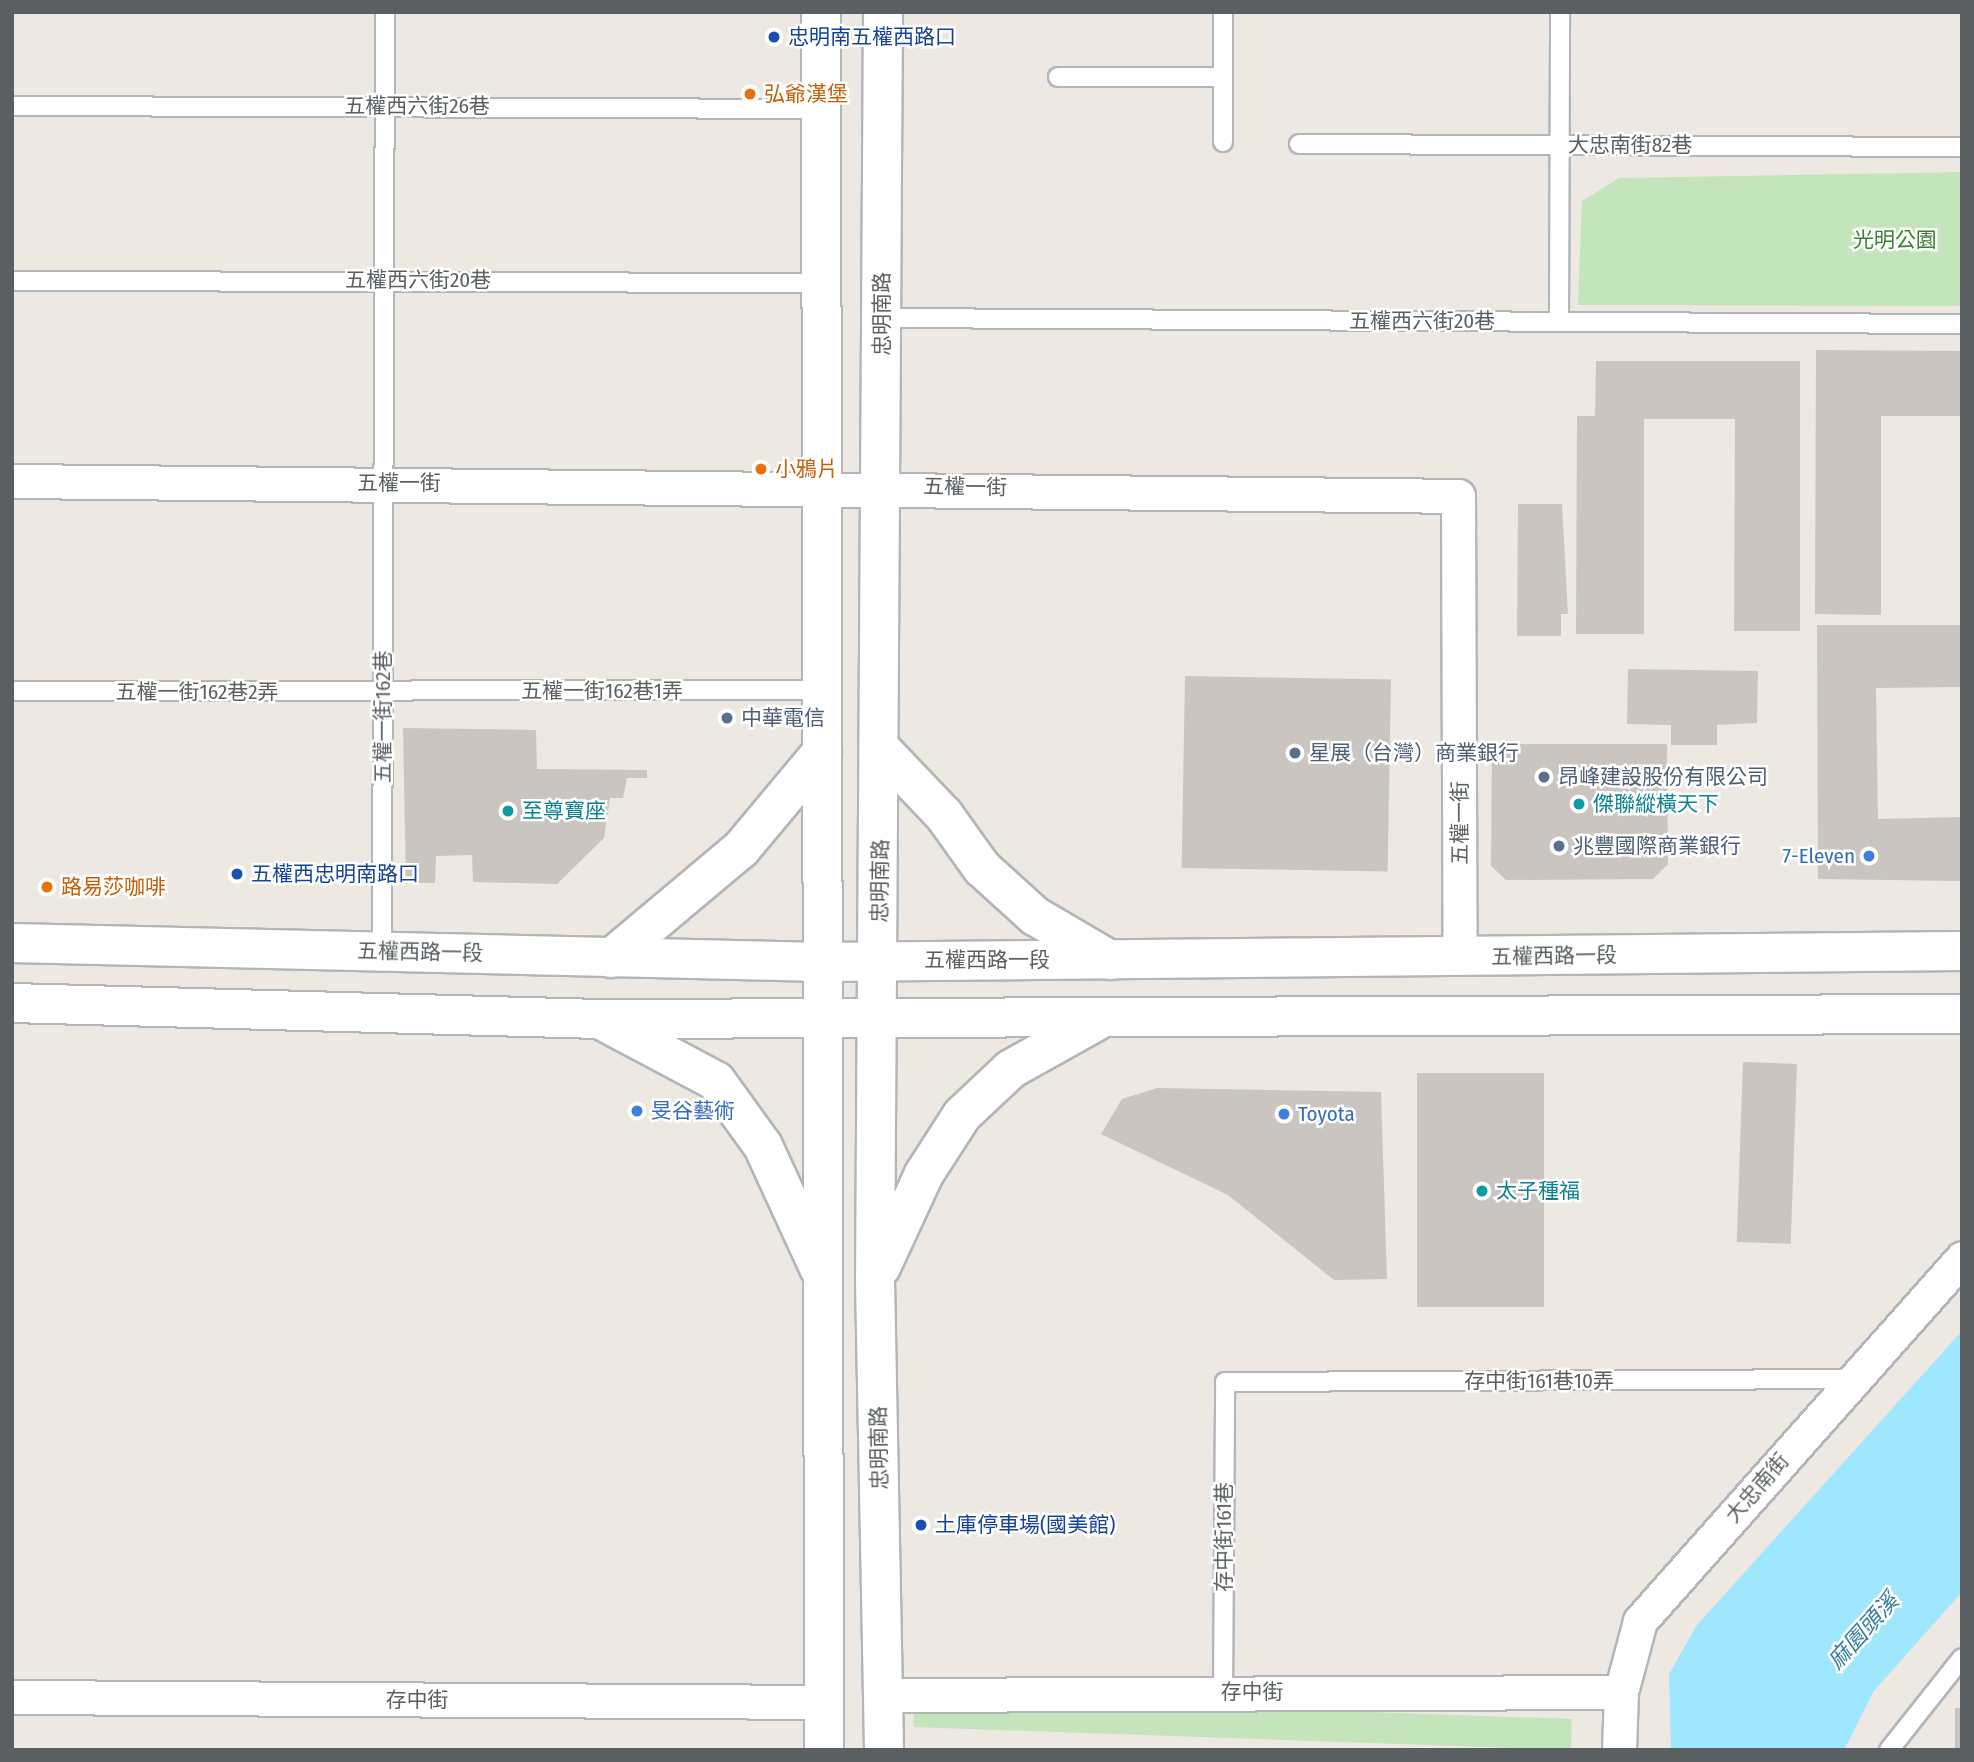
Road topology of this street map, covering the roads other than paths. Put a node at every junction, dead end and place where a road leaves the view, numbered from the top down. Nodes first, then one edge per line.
1 (385, 12) edge
2 (821, 12) edge
3 (883, 12) edge
4 (1223, 12) edge
5 (1560, 12) edge
6 (1058, 77) dead end
7 (1223, 77) junction
8 (12, 106) edge
9 (384, 106) junction
10 (821, 109) junction
11 (1223, 142) dead end
12 (1299, 144) dead end
13 (1560, 144) junction
14 (1962, 147) edge
15 (384, 280) junction
16 (12, 281) edge
17 (823, 282) junction
18 (882, 318) junction
19 (1559, 322) junction
20 (1962, 324) edge
21 (12, 481) edge
22 (383, 482) junction
23 (882, 486) junction
24 (822, 487) junction
25 (821, 690) junction
26 (12, 691) edge
27 (383, 692) junction
28 (882, 750) junction
29 (822, 752) junction
30 (12, 943) edge
31 (382, 951) junction
32 (1962, 951) edge
33 (1460, 957) junction
34 (611, 958) junction
35 (878, 959) junction
36 (1111, 961) junction
37 (822, 962) junction
38 (12, 1003) edge
39 (1962, 1014) edge
40 (598, 1018) junction
41 (822, 1018) junction
42 (879, 1018) junction
43 (1099, 1020) junction
44 (1962, 1258) edge
45 (875, 1280) junction
46 (825, 1282) junction
47 (1852, 1379) junction
48 (1225, 1382) joint
49 (1962, 1658) edge
50 (1223, 1692) junction
51 (1620, 1692) junction
52 (884, 1695) junction
53 (12, 1697) edge
54 (822, 1702) junction
55 (824, 1750) edge
56 (884, 1750) edge
57 (1619, 1750) edge
58 (1889, 1750) edge

1 - 9 lane, 五權一街162巷
2 - 10 main road
3 - 18 main road, 忠明南路
4 - 7 lane
5 - 13 lane
6 - 7 lane
7 - 11 lane
8 - 9 lane, 五權西六街26巷
9 - 10 lane, 五權西六街26巷
9 - 15 lane, 五權一街162巷
10 - 17 main road
12 - 13 lane, 大忠南街82巷
13 - 14 lane, 大忠南街82巷
13 - 19 lane
15 - 16 lane, 五權西六街20巷
15 - 17 lane, 五權西六街20巷
15 - 22 lane, 五權一街162巷
17 - 24 main road
18 - 19 lane, 五權西六街20巷
18 - 23 main road, 忠明南路
19 - 20 lane, 五權西六街20巷
21 - 22 street, 五權一街
22 - 24 street, 五權一街
22 - 27 lane, 五權一街162巷
23 - 24 street, 五權一街
23 - 28 main road, 忠明南路
23 - 33 street, 五權一街
24 - 25 main road
25 - 27 lane, 五權一街162巷1弄
25 - 29 main road
26 - 27 lane, 五權一街162巷2弄
27 - 31 lane, 五權一街162巷
28 - 35 main road, 忠明南路
28 - 36 main road
29 - 34 main road
29 - 37 main road
30 - 31 main road, 五權西路一段
31 - 34 main road, 五權西路一段
32 - 33 main road, 五權西路一段
33 - 36 main road, 五權西路一段
34 - 37 main road, 五權西路一段
35 - 36 main road, 五權西路一段
35 - 37 main road, 五權西路一段
35 - 42 main road, 忠明南路
37 - 41 main road
38 - 40 main road
39 - 43 main road
40 - 41 main road
40 - 46 main road
41 - 42 main road
41 - 46 main road
42 - 43 main road
42 - 45 main road, 忠明南路
43 - 45 main road
44 - 47 street, 大忠南街
45 - 52 main road, 忠明南路
46 - 54 main road
47 - 48 lane, 存中街161巷10弄
47 - 51 street, 大忠南街
48 - 50 lane, 存中街161巷
49 - 58 lane
50 - 51 street, 存中街
50 - 52 street, 存中街
51 - 57 street, 大忠南街
52 - 56 main road, 忠明南路
53 - 54 street, 存中街
54 - 55 main road

